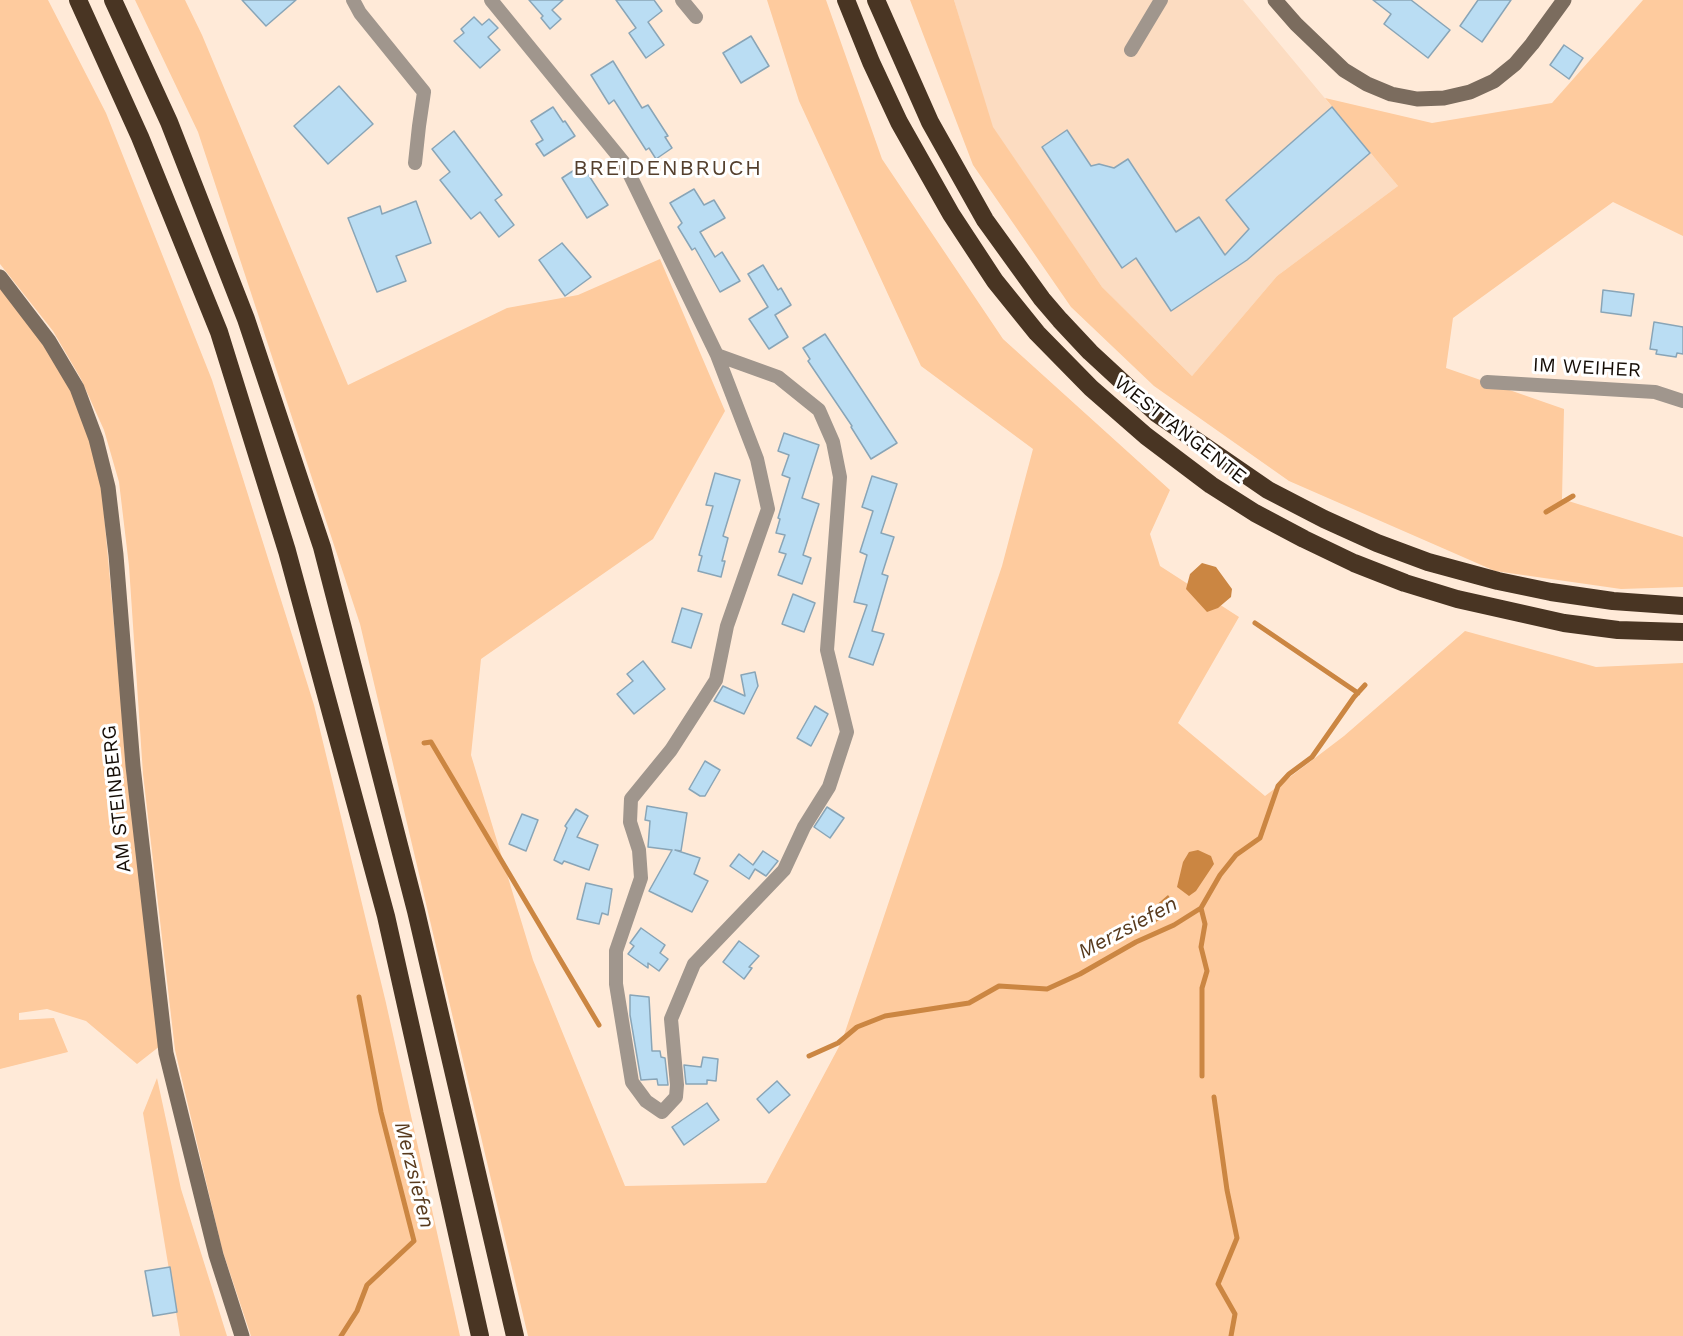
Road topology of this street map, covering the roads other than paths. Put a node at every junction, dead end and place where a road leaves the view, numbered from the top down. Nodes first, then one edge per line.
1 (78, 0) edge
2 (113, 0) edge
3 (353, 0) edge
4 (491, 0) edge
5 (682, 0) edge
6 (846, 0) edge
7 (876, 0) edge
8 (1161, 0) edge
9 (1275, 0) edge
10 (1564, 0) edge
11 (696, 17) dead end
12 (1131, 50) dead end
13 (416, 163) dead end
14 (0, 277) edge
15 (717, 355) junction
16 (1487, 382) dead end
17 (1683, 401) edge
18 (1683, 606) edge
19 (1683, 632) edge
20 (242, 1336) edge
21 (480, 1336) edge
22 (515, 1336) edge

1 - 21 highway
2 - 22 highway
3 - 13 street
4 - 15 street
5 - 11 street
6 - 19 highway, WESTTANGENTE
7 - 18 highway, WESTTANGENTE
8 - 12 street
9 - 10 main road
14 - 20 main road, AM STEINBERG
15 - 15 street
16 - 17 street, IM WEIHER

